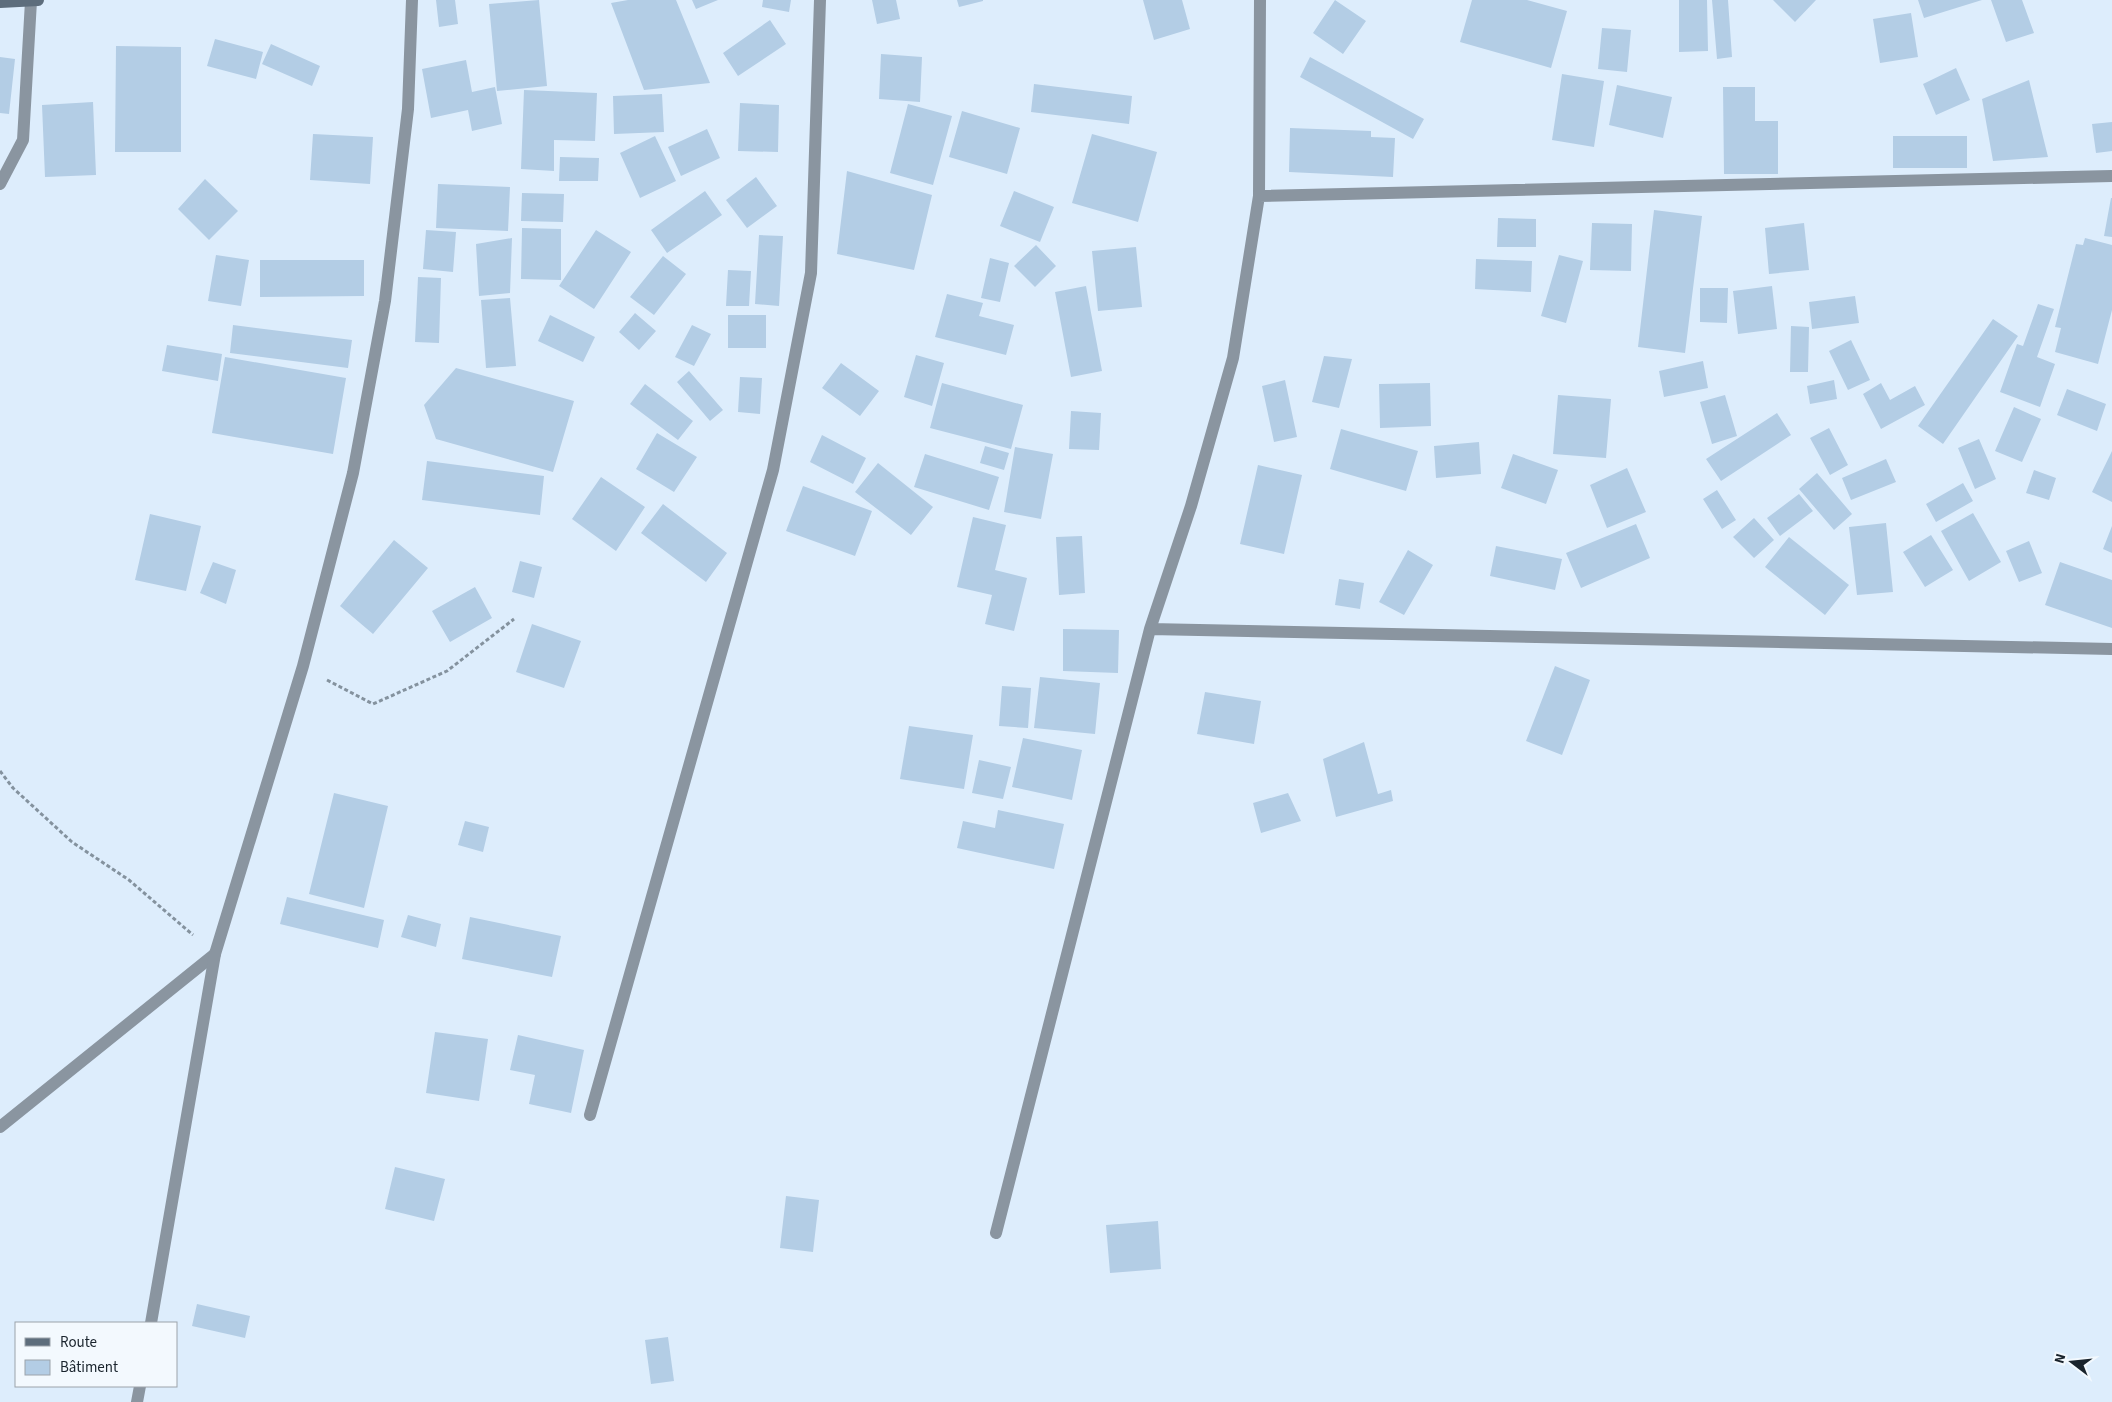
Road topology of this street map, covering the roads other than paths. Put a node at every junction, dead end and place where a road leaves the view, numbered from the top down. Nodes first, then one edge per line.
1 (38, 0) edge
2 (412, 0) edge
3 (820, 0) edge
4 (1260, 0) edge
5 (30, 1) edge
6 (0, 2) edge
7 (2112, 176) edge
8 (0, 184) edge
9 (1259, 196) junction
10 (1150, 629) junction
11 (2112, 649) edge
12 (215, 954) junction
13 (590, 1115) dead end
14 (0, 1127) edge
15 (996, 1233) dead end
16 (151, 1322) edge
17 (140, 1387) edge
18 (137, 1402) edge

1 - 5 street
2 - 12 street
3 - 13 street
4 - 9 street
5 - 6 street
5 - 8 street
7 - 9 street
9 - 10 street
10 - 11 street
10 - 15 street
12 - 14 street
12 - 16 street
17 - 18 street

